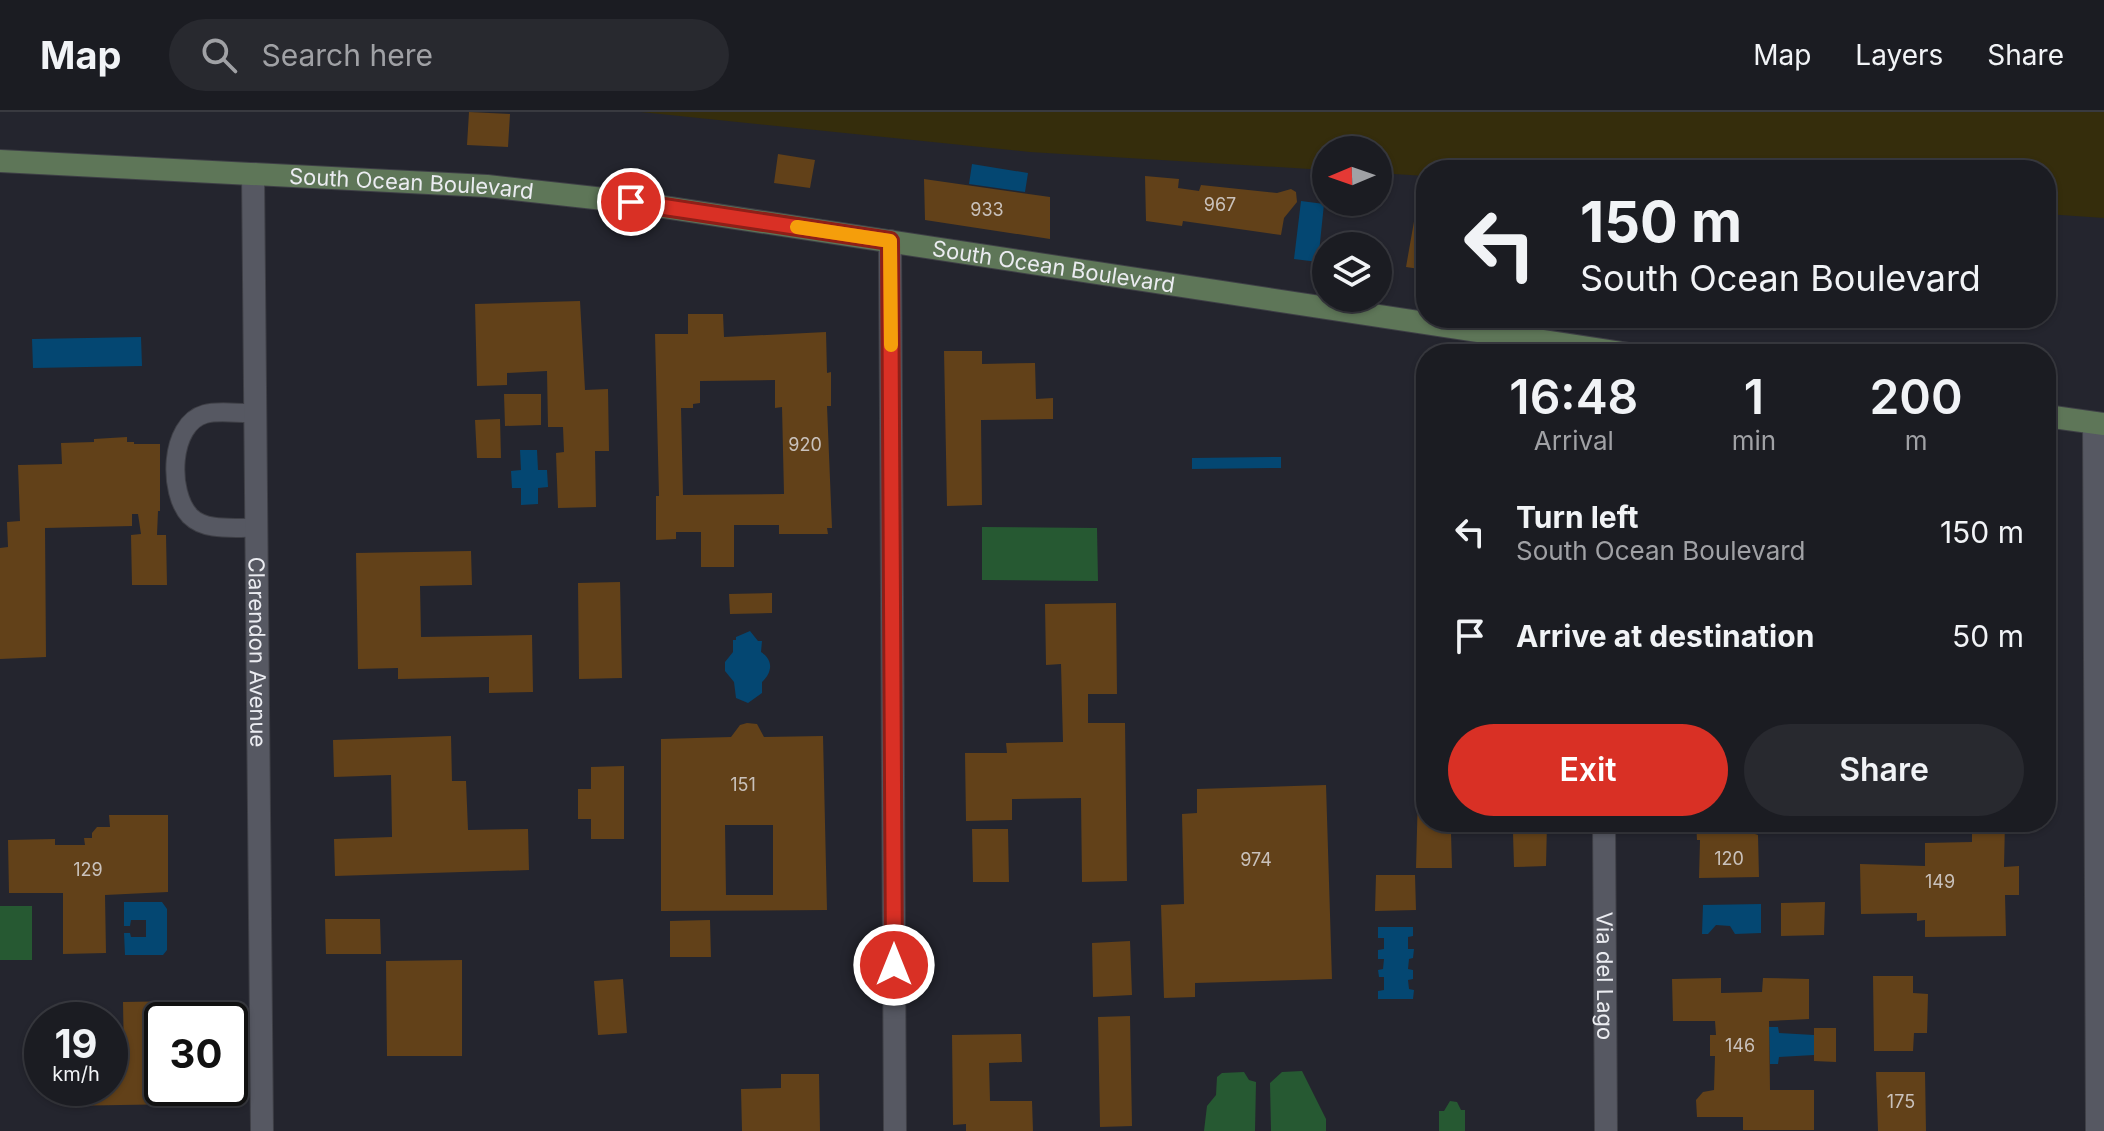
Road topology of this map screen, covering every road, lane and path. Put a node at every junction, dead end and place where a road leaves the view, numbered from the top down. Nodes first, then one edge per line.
1 (0, 161) edge
2 (253, 174) junction
3 (890, 241) junction
4 (1416, 323) edge
5 (1447, 328) edge
6 (1550, 344) edge
7 (254, 413) junction
8 (2056, 418) edge
9 (2099, 424) edge
10 (256, 528) junction
11 (1604, 832) edge
12 (262, 1131) edge
13 (895, 1131) edge
14 (1606, 1131) edge
15 (2097, 1131) edge

1 - 2 main road, South Ocean Boulevard
2 - 3 main road, South Ocean Boulevard
2 - 7 street, Clarendon Avenue
3 - 4 main road, South Ocean Boulevard
3 - 13 street
5 - 6 main road, South Ocean Boulevard
7 - 10 street, Clarendon Avenue
7 - 10 lane
8 - 9 main road
9 - 15 street
10 - 12 street, Clarendon Avenue
11 - 14 street, Via del Lago

